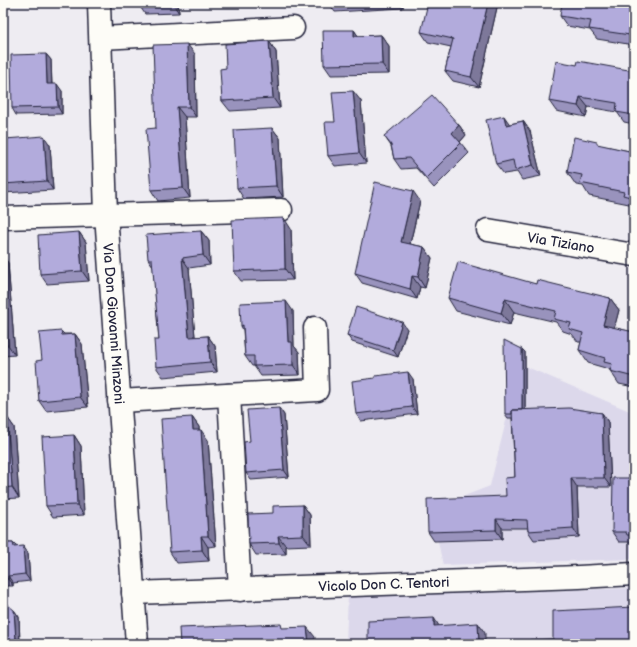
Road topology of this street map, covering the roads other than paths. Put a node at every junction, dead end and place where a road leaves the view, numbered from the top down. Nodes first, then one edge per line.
1 (99, 3) edge
2 (293, 28) dead end
3 (101, 38) junction
4 (281, 210) dead end
5 (106, 214) junction
6 (3, 218) edge
7 (488, 230) dead end
8 (634, 255) edge
9 (315, 328) dead end
10 (228, 395) junction
11 (119, 401) junction
12 (634, 574) edge
13 (240, 590) junction
14 (133, 593) junction
15 (137, 644) edge

1 - 3 street, Via Don Giovanni Minzoni
2 - 3 street
3 - 5 street, Via Don Giovanni Minzoni
4 - 5 street
5 - 6 street
5 - 11 street, Via Don Giovanni Minzoni
7 - 8 street, Via Tiziano
9 - 10 street
10 - 11 street
10 - 13 street
11 - 14 street, Via Don Giovanni Minzoni
12 - 13 street, Vicolo Don C. Tentori
13 - 14 street, Vicolo Don C. Tentori
14 - 15 street, Via Don Giovanni Minzoni

